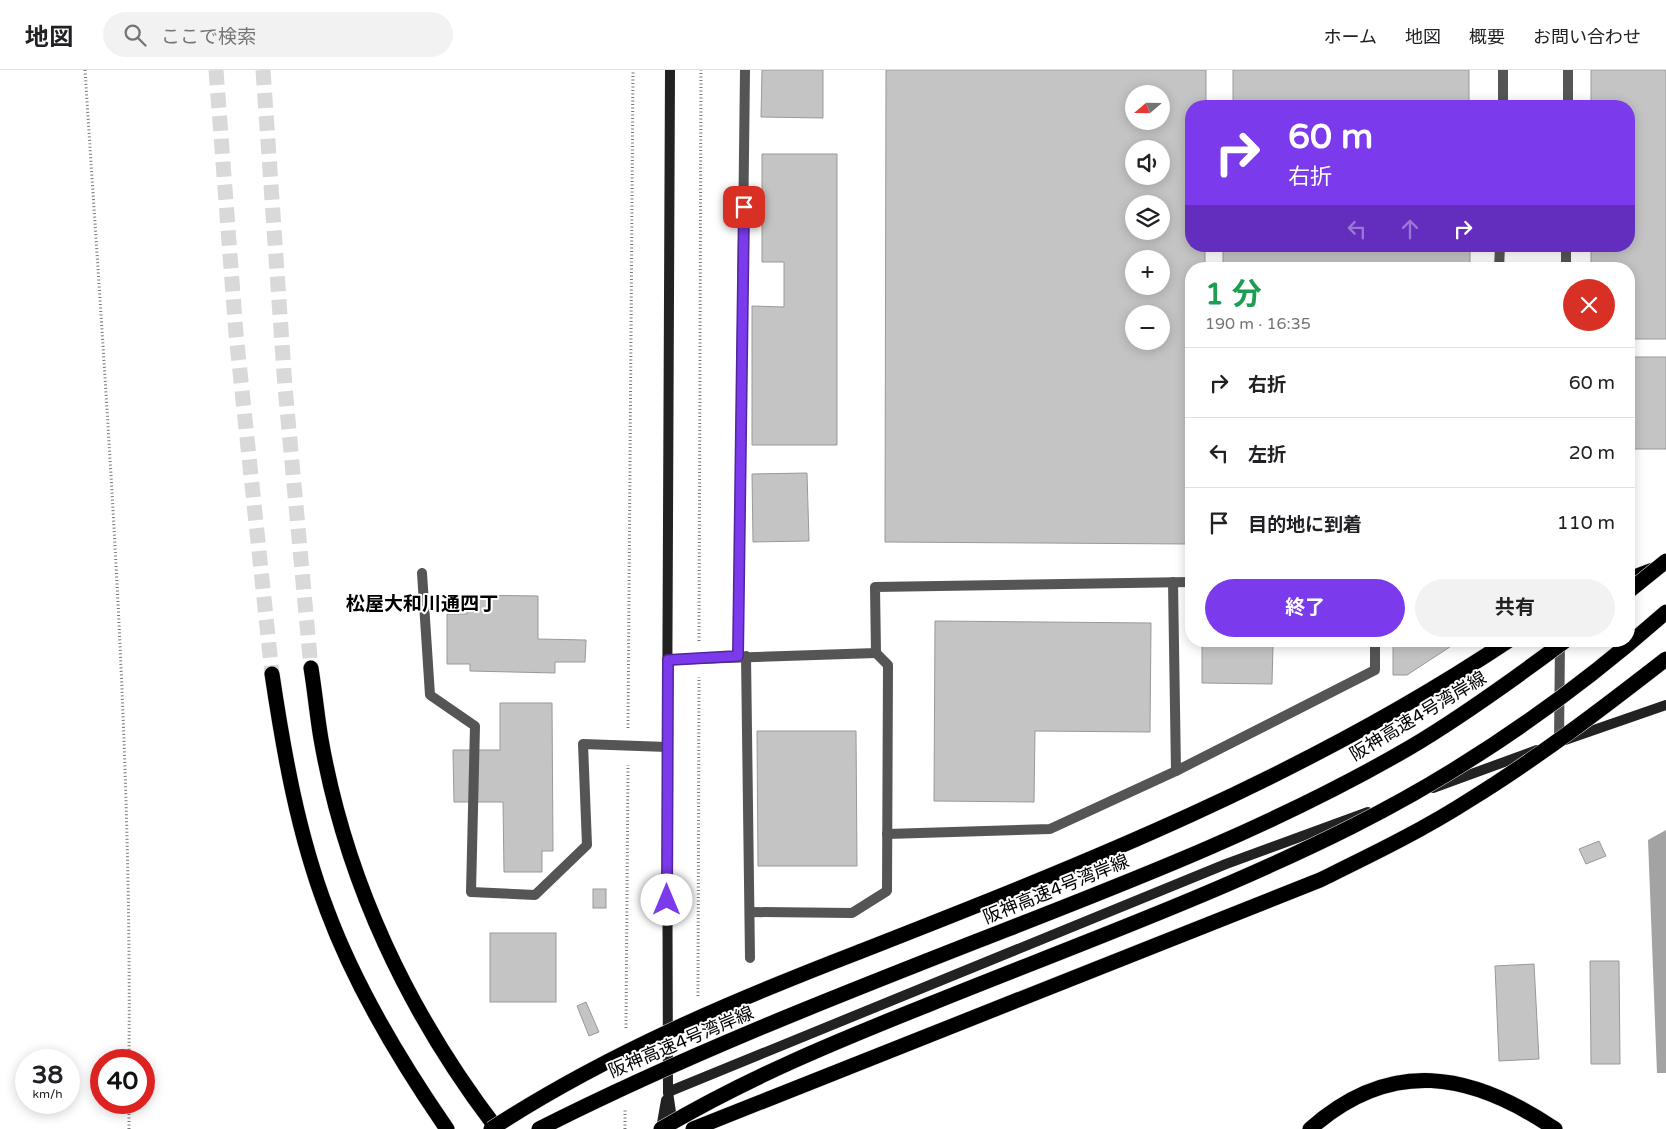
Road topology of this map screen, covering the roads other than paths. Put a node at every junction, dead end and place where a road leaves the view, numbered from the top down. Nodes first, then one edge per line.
1 (670, 70) edge
2 (745, 70) edge
3 (1503, 70) edge
4 (1568, 70) edge
5 (1502, 100) edge
6 (1568, 100) edge
7 (1666, 561) edge
8 (1666, 567) edge
9 (422, 573) dead end
10 (1635, 577) edge
11 (1173, 582) junction
12 (1185, 582) edge
13 (1635, 586) edge
14 (1666, 612) edge
15 (1635, 639) edge
16 (1375, 647) edge
17 (1499, 647) edge
18 (1557, 647) edge
19 (1560, 647) edge
20 (1625, 647) edge
21 (876, 653) junction
22 (742, 656) junction
23 (1666, 659) edge
24 (668, 660) junction
25 (311, 668) tunnel mouth
26 (272, 674) tunnel mouth
27 (1666, 705) edge
28 (1559, 742) junction
29 (667, 747) junction
30 (1176, 771) junction
31 (887, 834) junction
32 (750, 912) junction
33 (750, 958) dead end
34 (668, 1092) junction
35 (447, 1129) edge
36 (491, 1129) edge
37 (497, 1129) edge
38 (540, 1129) edge
39 (661, 1129) edge
40 (674, 1129) edge
41 (692, 1129) edge
42 (1310, 1129) edge
43 (1555, 1129) edge

1 - 24 street
2 - 22 street
3 - 5 street
4 - 6 street
7 - 13 highway, bridge
8 - 10 highway, bridge
9 - 29 street
11 - 12 street
11 - 21 street
11 - 30 street
14 - 15 highway, bridge
16 - 30 street
17 - 36 highway, bridge
18 - 38 highway, 阪神高速4号湾岸線, bridge
19 - 28 street
20 - 39 highway, bridge
21 - 22 street
21 - 31 street
22 - 24 street
22 - 32 street
23 - 41 highway, bridge
24 - 29 street
25 - 37 highway
26 - 35 highway
27 - 28 street
28 - 34 street
29 - 34 street
30 - 31 street
31 - 32 street
32 - 33 street
34 - 39 street
34 - 40 street
42 - 43 highway

